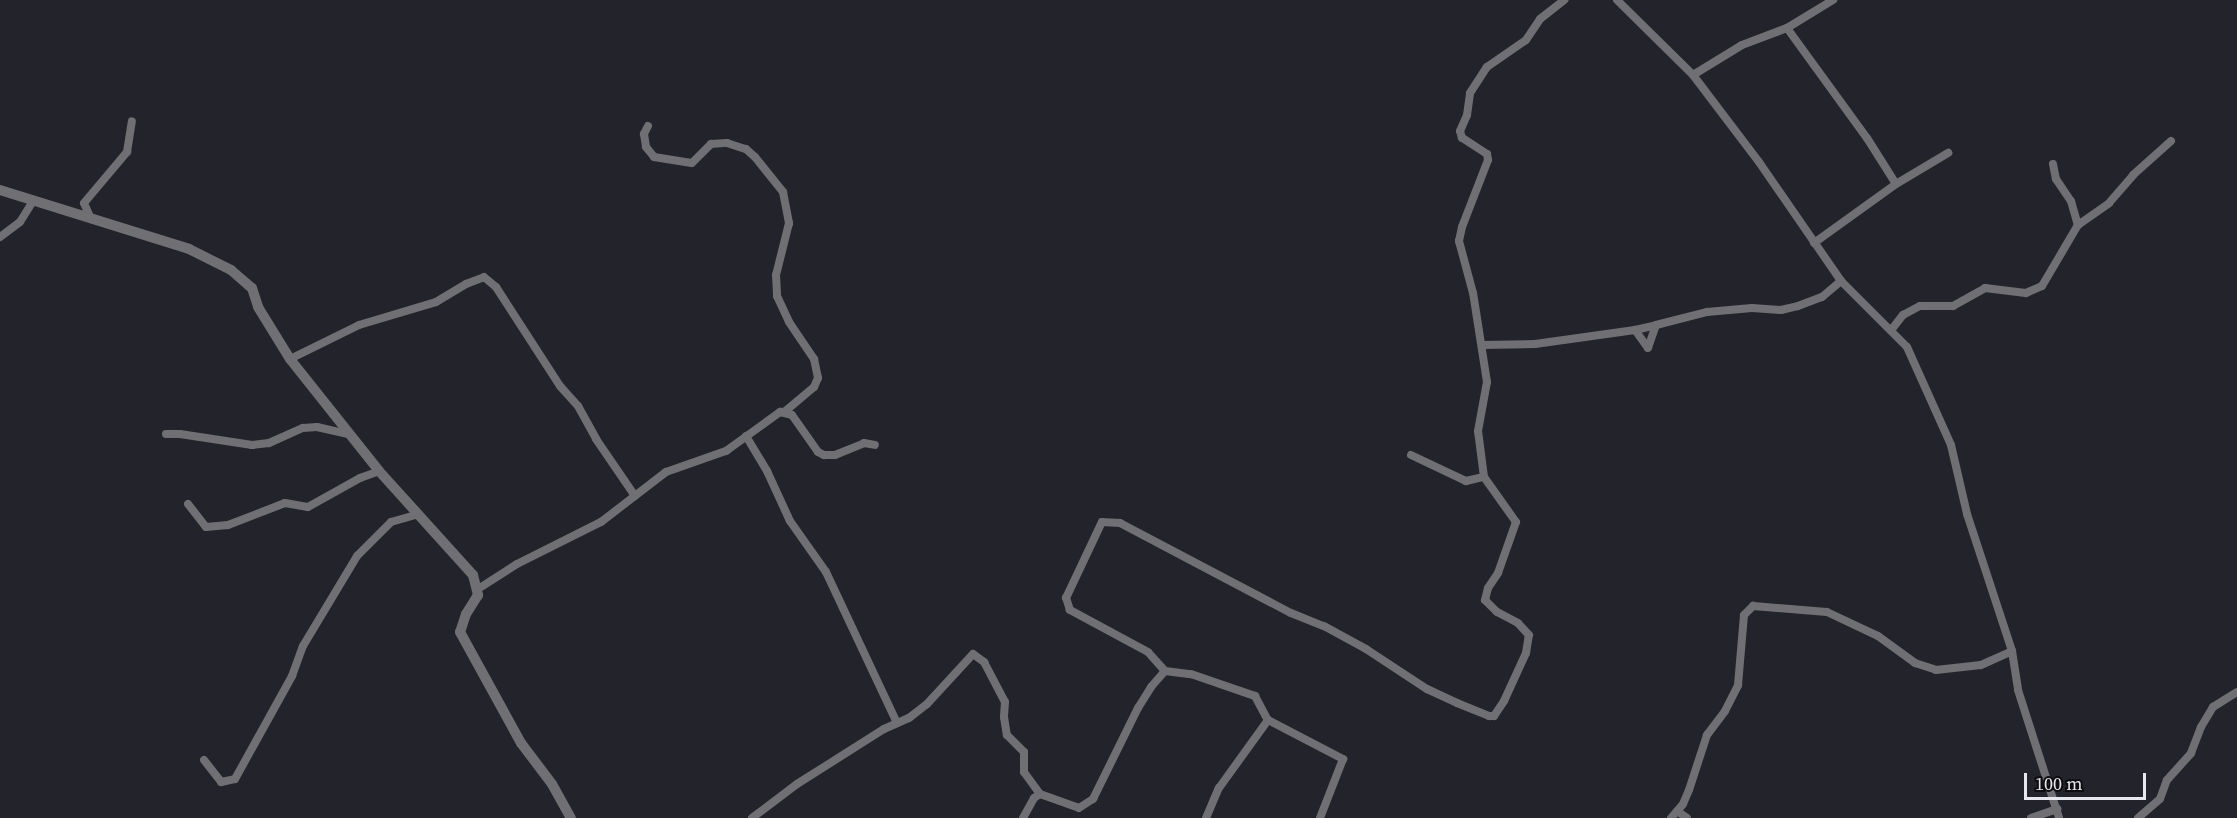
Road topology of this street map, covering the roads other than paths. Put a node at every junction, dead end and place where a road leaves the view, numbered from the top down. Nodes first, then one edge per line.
1 (1564, 0) edge
2 (1833, 0) edge
3 (1622, 2) edge
4 (1786, 28) junction
5 (1693, 75) junction
6 (132, 121) dead end
7 (648, 126) dead end
8 (2171, 141) dead end
9 (1948, 153) dead end
10 (2053, 164) dead end
11 (1896, 184) junction
12 (0, 190) edge
13 (34, 200) junction
14 (91, 219) junction
15 (2078, 225) junction
16 (0, 237) edge
17 (1814, 243) junction
18 (1841, 281) junction
19 (1656, 325) junction
20 (1892, 329) junction
21 (1635, 330) junction
22 (1482, 345) junction
23 (290, 359) junction
24 (784, 412) junction
25 (348, 434) junction
26 (166, 435) dead end
27 (746, 436) junction
28 (875, 445) dead end
29 (1411, 455) dead end
30 (379, 471) junction
31 (1485, 477) junction
32 (634, 496) junction
33 (188, 504) dead end
34 (419, 514) junction
35 (478, 589) junction
36 (2012, 651) junction
37 (1165, 671) junction
38 (2237, 692) edge
39 (1268, 720) junction
40 (897, 723) junction
41 (204, 760) dead end
42 (1040, 794) junction
43 (2058, 814) edge
44 (1674, 815) edge
45 (571, 818) edge
46 (752, 818) edge
47 (1023, 818) edge
48 (1206, 818) edge
49 (1320, 818) edge
50 (1687, 818) edge
51 (2031, 818) edge
52 (2138, 818) edge

1 - 22 street
2 - 4 street
3 - 5 street
4 - 5 street
4 - 11 street
5 - 17 street
6 - 14 street
7 - 24 street
8 - 15 street
9 - 11 street
10 - 15 street
11 - 17 street
12 - 13 street
13 - 14 street
13 - 16 street
14 - 23 street
15 - 20 street
17 - 18 street
18 - 19 street
18 - 20 street
19 - 21 street
19 - 21 street
20 - 36 street
21 - 22 street
22 - 31 street
23 - 25 street
23 - 32 street
24 - 27 street
24 - 28 street
25 - 26 street
25 - 30 street
27 - 32 street
27 - 40 street
29 - 31 street
30 - 33 street
30 - 34 street
31 - 37 street
32 - 35 street
34 - 35 street
34 - 41 street
35 - 45 street
36 - 43 street
36 - 44 street
37 - 39 street
37 - 42 street
38 - 52 street
39 - 48 street
39 - 49 street
40 - 42 street
40 - 46 street
42 - 47 street
43 - 51 street
44 - 50 street

